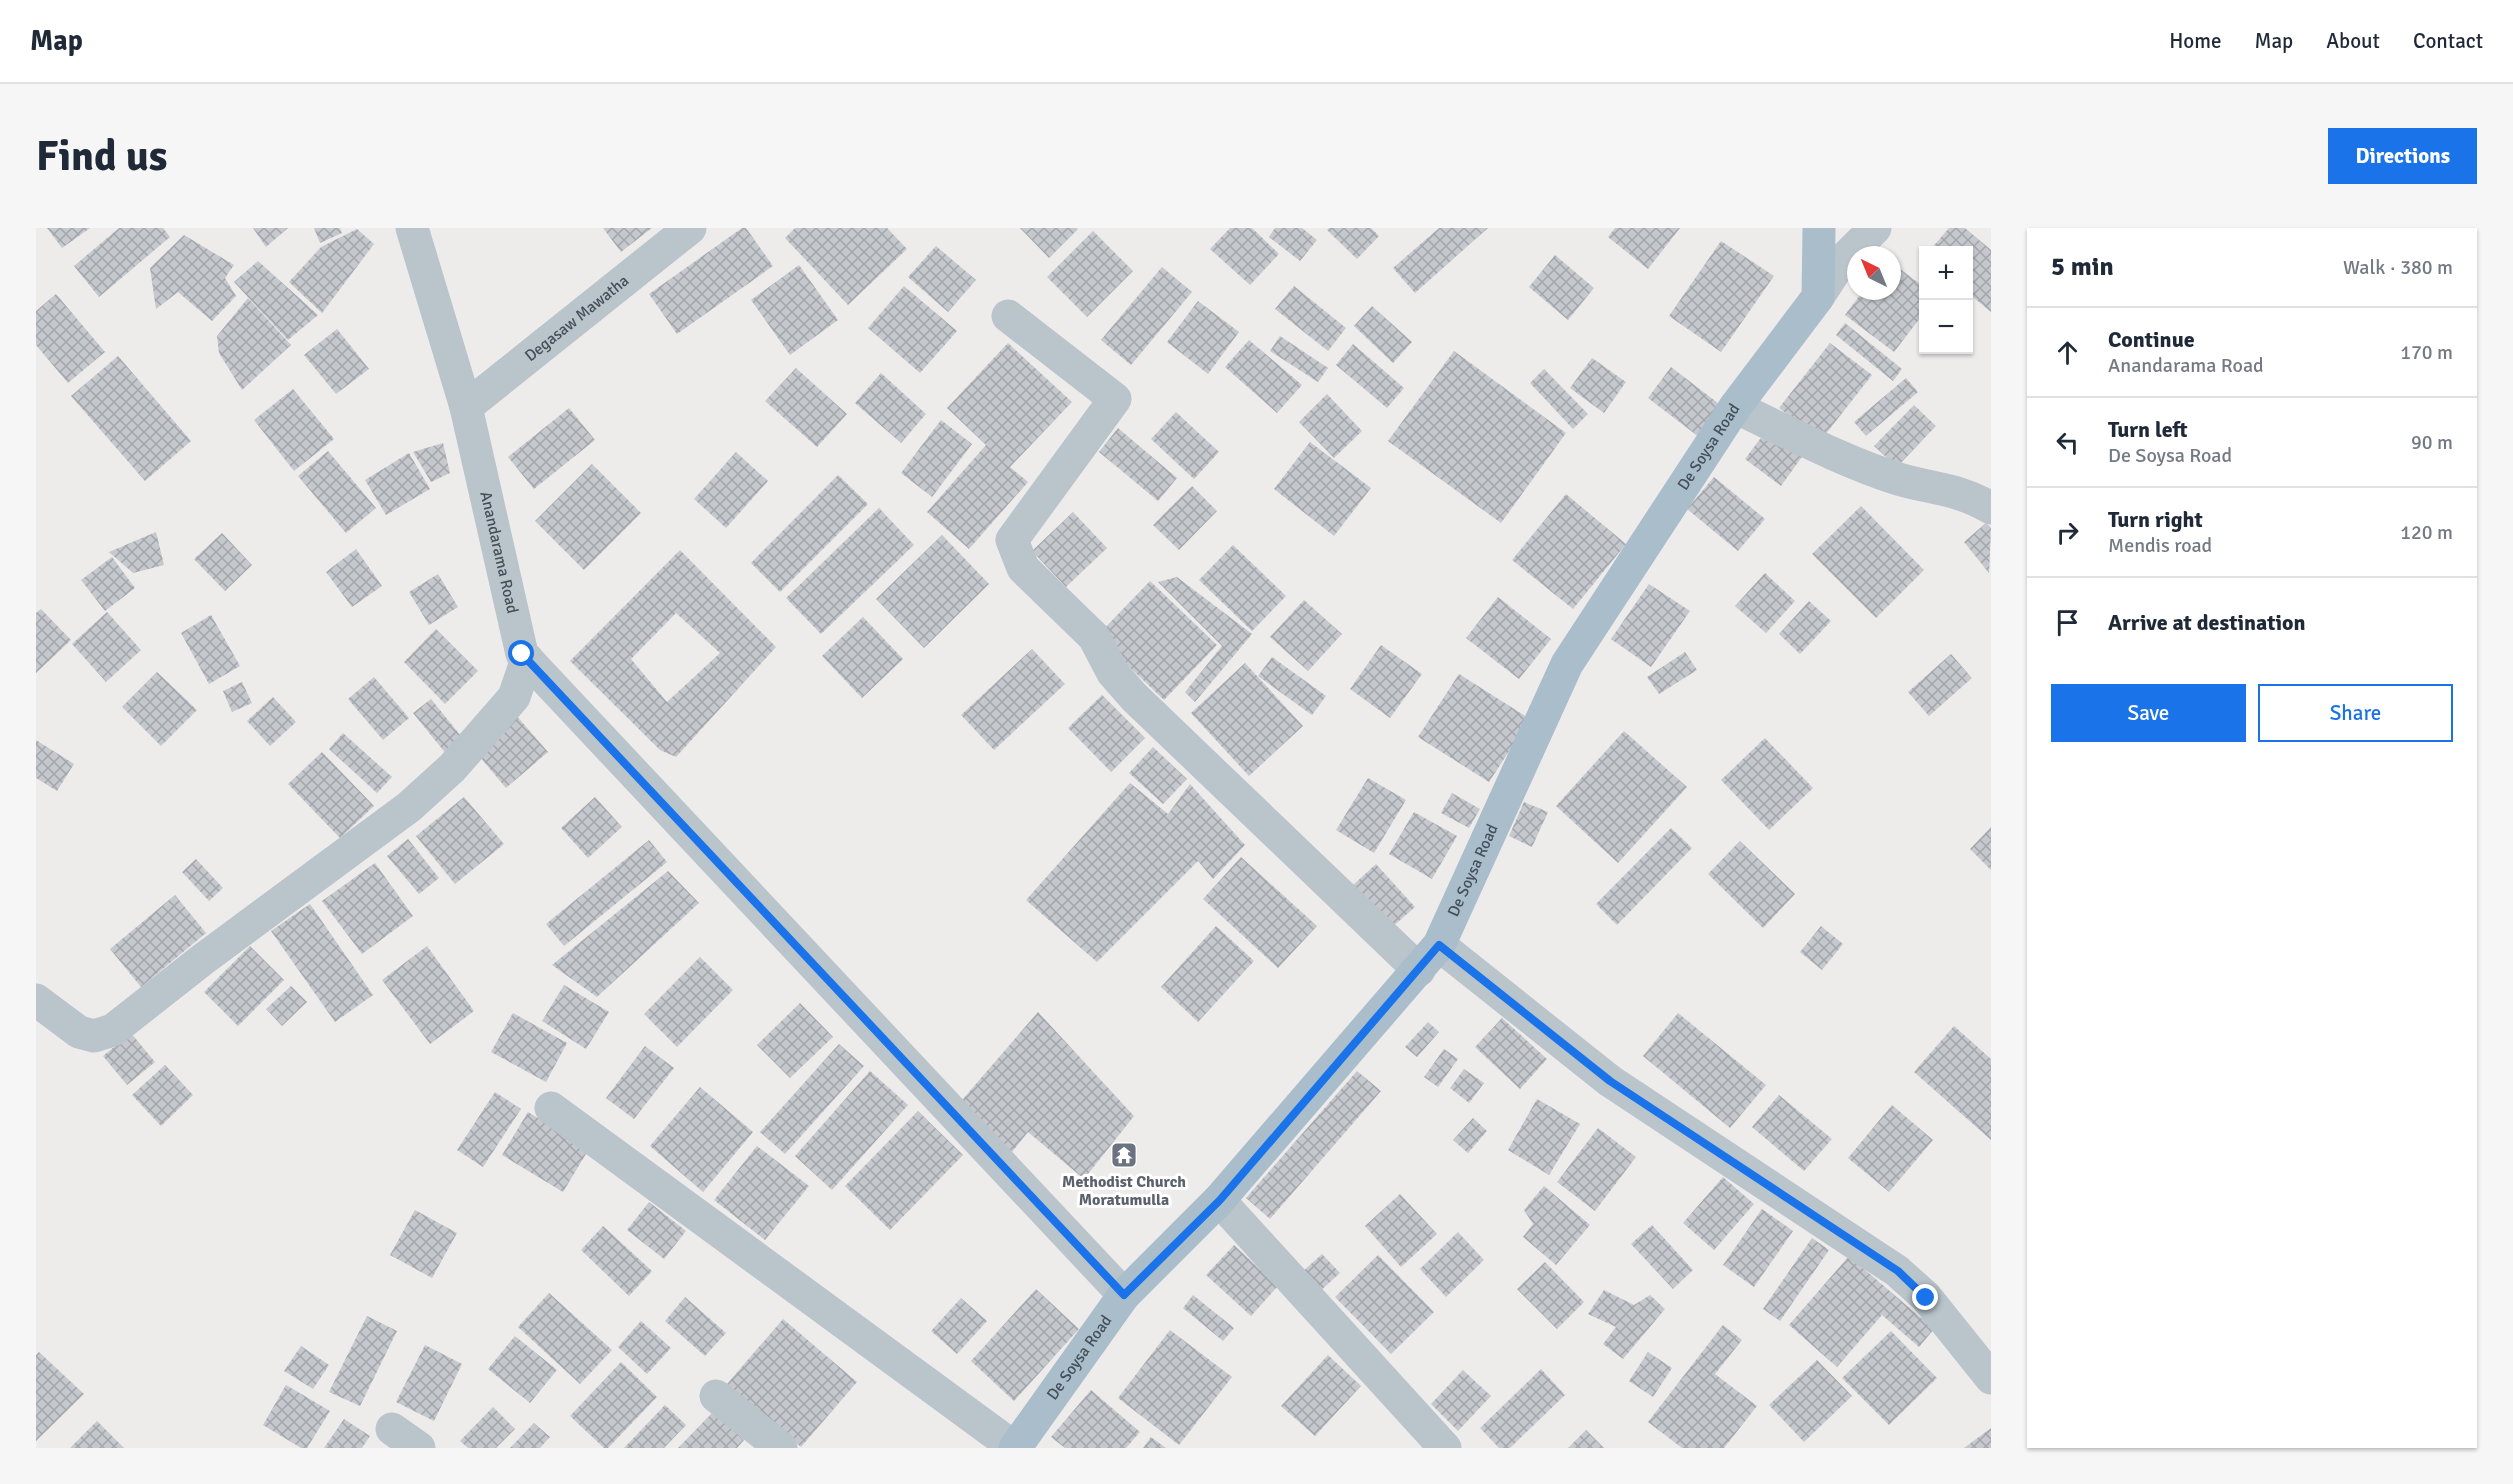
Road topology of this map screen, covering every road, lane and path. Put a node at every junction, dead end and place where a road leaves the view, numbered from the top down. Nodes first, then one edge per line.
1 (411, 228) edge
2 (690, 228) edge
3 (1819, 228) edge
4 (1875, 228) edge
5 (1818, 297) junction
6 (1008, 316) dead end
7 (466, 407) junction
8 (1735, 407) junction
9 (1991, 508) edge
10 (527, 659) junction
11 (1429, 957) junction
12 (36, 1000) edge
13 (551, 1108) dead end
14 (1220, 1200) junction
15 (1124, 1295) junction
16 (1991, 1378) edge
17 (716, 1396) dead end
18 (392, 1429) dead end
19 (419, 1448) edge
20 (782, 1448) edge
21 (1015, 1448) edge
22 (1445, 1448) edge

1 - 7 street, Anandarama Road
2 - 7 street, Degasaw Mawatha
3 - 5 main road
4 - 5 street
5 - 8 main road, De Soysa Road
6 - 11 street
7 - 10 street, Anandarama Road
8 - 9 street
8 - 11 main road, De Soysa Road
10 - 12 street
10 - 15 street, Anandarama Road
11 - 14 main road, De Soysa Road
11 - 16 street
13 - 21 street
14 - 15 main road, De Soysa Road
14 - 22 street
15 - 21 main road, De Soysa Road
17 - 20 street
18 - 19 street

